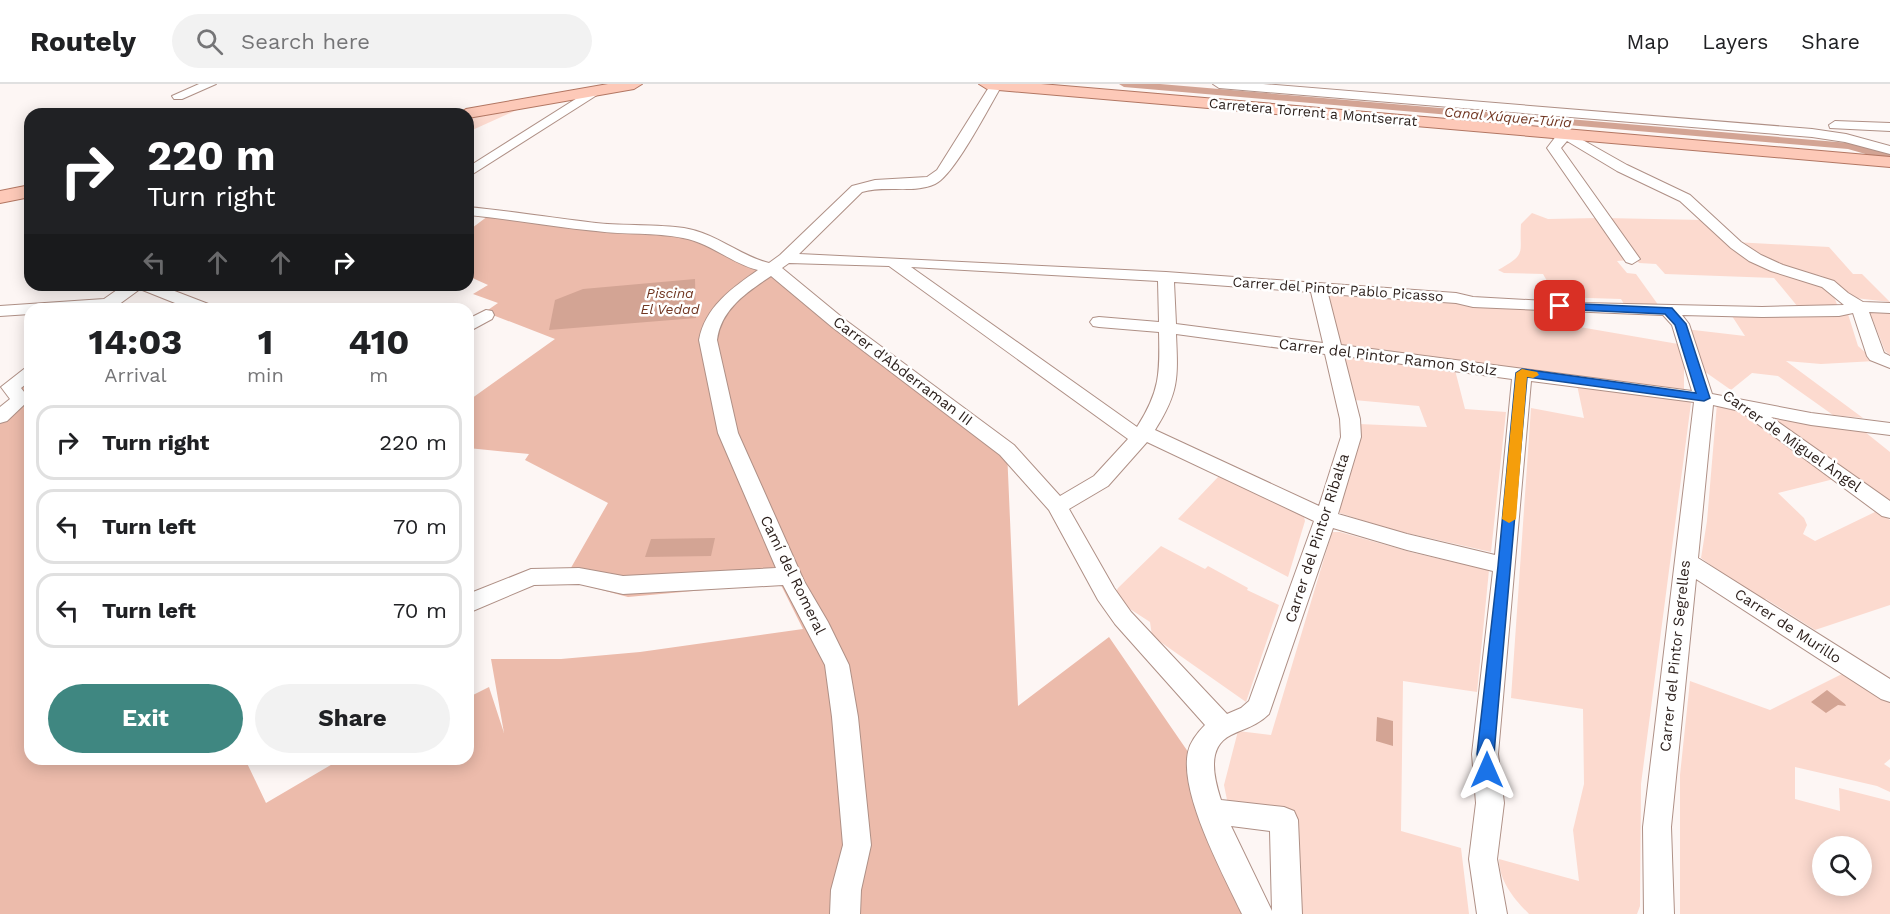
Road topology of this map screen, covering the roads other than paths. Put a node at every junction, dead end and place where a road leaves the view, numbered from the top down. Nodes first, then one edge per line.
1 (210, 84) edge
2 (634, 84) edge
3 (987, 84) edge
4 (1219, 84) edge
5 (996, 85) edge
6 (593, 92) junction
7 (178, 96) dead end
8 (474, 113) edge
9 (1703, 124) junction
10 (1890, 127) edge
11 (1565, 134) junction
12 (1889, 158) edge
13 (474, 169) edge
14 (24, 192) edge
15 (0, 197) edge
16 (474, 212) edge
17 (1632, 259) dead end
18 (894, 262) junction
19 (779, 263) junction
20 (1166, 277) junction
21 (1318, 288) junction
22 (128, 291) edge
23 (160, 291) edge
24 (115, 303) edge
25 (190, 303) edge
26 (1859, 307) junction
27 (1890, 308) edge
28 (24, 309) edge
29 (1668, 310) junction
30 (0, 311) edge
31 (486, 315) dead end
32 (1099, 322) dead end
33 (474, 323) edge
34 (1168, 328) junction
35 (1334, 351) junction
36 (1890, 363) edge
37 (1694, 371) junction
38 (1522, 373) junction
39 (24, 377) edge
40 (1704, 398) junction
41 (1744, 407) junction
42 (0, 417) edge
43 (1890, 429) edge
44 (1141, 435) junction
45 (1057, 506) junction
46 (1890, 511) edge
47 (1326, 518) junction
48 (1685, 561) junction
49 (1505, 566) junction
50 (791, 576) junction
51 (474, 601) edge
52 (1890, 692) edge
53 (1221, 725) junction
54 (1212, 811) junction
55 (845, 914) edge
56 (1258, 914) edge
57 (1287, 914) edge
58 (1493, 914) edge
59 (1659, 914) edge

1 - 7 street
2 - 6 main road
3 - 5 main road, Carretera Torrent a Montserrat
4 - 9 street
5 - 11 main road, Carretera Torrent a Montserrat
5 - 19 street, Camí del Romeral
6 - 8 main road
6 - 13 street
9 - 10 street
9 - 12 street
11 - 12 main road, Carretera Torrent a Montserrat
11 - 17 street
11 - 26 street
14 - 15 main road
16 - 19 street, Carrer d'Abderraman III
18 - 19 street, Carrer del Pintor Pablo Picasso
18 - 20 street, Carrer del Pintor Pablo Picasso
18 - 44 street
19 - 45 street, Carrer d'Abderraman III
19 - 50 street, Camí del Romeral
20 - 21 street, Carrer del Pintor Pablo Picasso
20 - 34 street
21 - 29 street, Carrer del Pintor Pablo Picasso
21 - 35 street, Carrer del Pintor Ribalta
22 - 24 street
23 - 25 street
26 - 27 street, Carrer del Pintor Pablo Picasso
26 - 29 street, Carrer del Pintor Pablo Picasso
26 - 36 street
28 - 30 street
29 - 37 street
31 - 33 street
32 - 34 street, Carrer del Pintor Ramon Stolz
34 - 35 street, Carrer del Pintor Ramon Stolz
34 - 44 street
35 - 38 street, Carrer del Pintor Ramon Stolz
35 - 47 street, Carrer del Pintor Ribalta
37 - 40 street
37 - 41 street, Carrer de Miguel Àngel
38 - 40 street, Carrer del Pintor Ramon Stolz
38 - 49 street
39 - 42 street
40 - 41 street, Carrer del Pintor Ramon Stolz
40 - 48 street, Carrer del Pintor Segrelles
41 - 43 street, Carrer del Pintor Ramon Stolz
41 - 46 street, Carrer de Miguel Àngel
44 - 45 street
44 - 47 street
45 - 53 street, Carrer d'Abderraman III
47 - 49 street
47 - 53 street, Carrer del Pintor Ribalta
48 - 52 street, Carrer de Murillo
48 - 59 street, Carrer del Pintor Segrelles
49 - 58 street
50 - 51 street
50 - 55 street, Camí del Romeral
53 - 54 street
54 - 56 street
54 - 57 street

